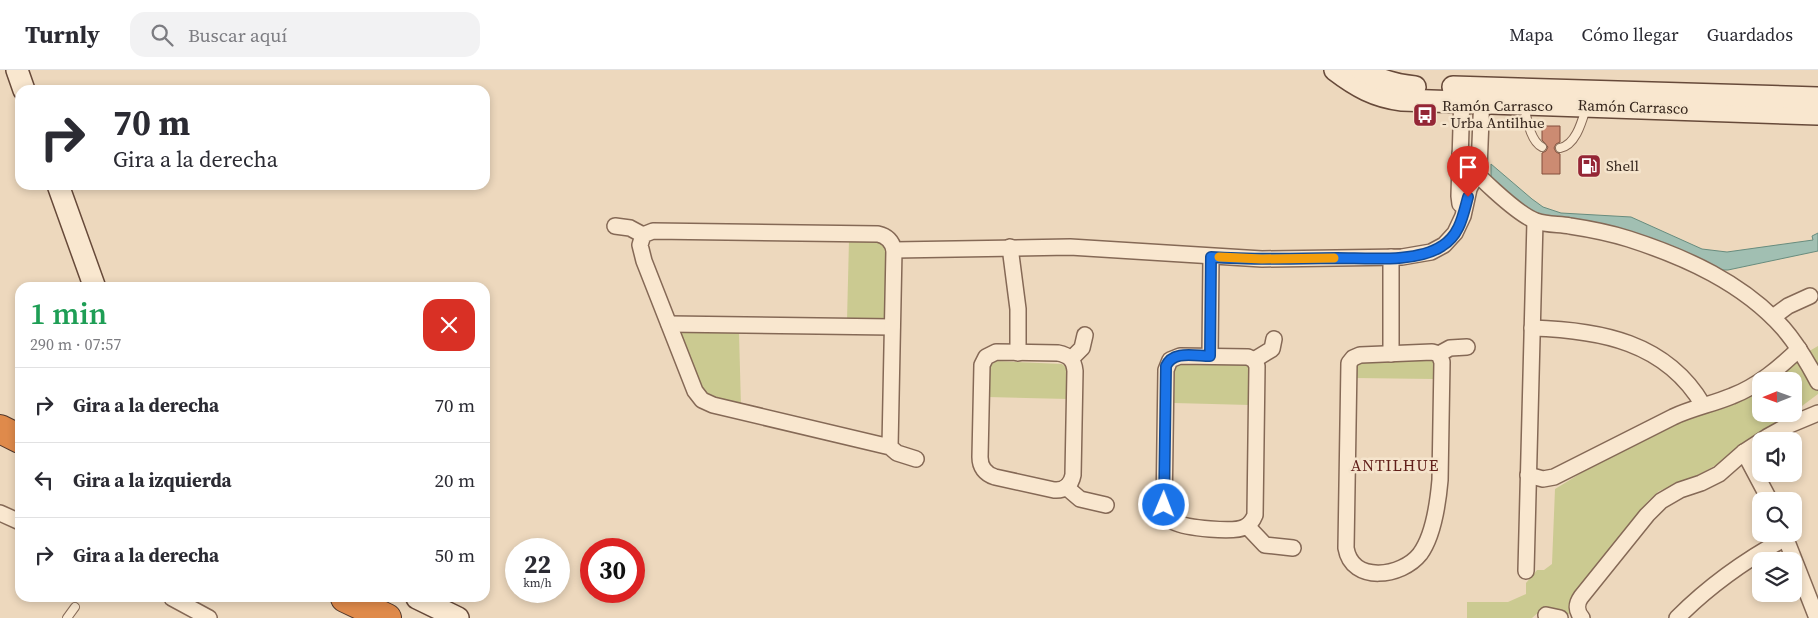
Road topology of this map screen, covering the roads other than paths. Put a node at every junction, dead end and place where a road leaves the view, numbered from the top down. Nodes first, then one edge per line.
1 (17, 70) edge
2 (1335, 70) edge
3 (1361, 70) edge
4 (22, 85) edge
5 (1472, 95) junction
6 (1818, 98) edge
7 (1524, 104) junction
8 (1586, 106) junction
9 (1818, 114) edge
10 (1542, 147) dead end
11 (1560, 148) dead end
12 (1460, 154) junction
13 (1459, 174) junction
14 (1477, 174) junction
15 (60, 190) edge
16 (1463, 196) junction
17 (1535, 221) junction
18 (615, 226) dead end
19 (643, 235) junction
20 (1010, 247) junction
21 (894, 250) junction
22 (1211, 257) junction
23 (1391, 257) junction
24 (93, 282) edge
25 (1810, 296) dead end
26 (1773, 317) junction
27 (669, 324) junction
28 (892, 327) junction
29 (1532, 328) junction
30 (1085, 335) dead end
31 (1274, 339) dead end
32 (1467, 347) dead end
33 (1799, 349) junction
34 (1018, 353) junction
35 (1391, 354) junction
36 (1439, 354) junction
37 (1210, 356) junction
38 (1071, 359) junction
39 (1254, 360) junction
40 (1818, 382) edge
41 (1702, 405) junction
42 (1818, 413) edge
43 (0, 429) edge
44 (15, 436) edge
45 (890, 447) junction
46 (1744, 452) junction
47 (916, 459) dead end
48 (1528, 474) junction
49 (1066, 487) junction
50 (1765, 492) edge
51 (1106, 505) dead end
52 (0, 512) edge
53 (15, 520) edge
54 (1247, 526) junction
55 (1776, 542) edge
56 (1787, 542) edge
57 (1293, 548) dead end
58 (1526, 571) dead end
59 (177, 602) edge
60 (180, 602) edge
61 (353, 602) edge
62 (425, 602) edge
63 (74, 607) dead end
64 (67, 618) edge
65 (184, 618) edge
66 (209, 618) edge
67 (386, 618) edge
68 (458, 618) edge
69 (1581, 618) edge
70 (1676, 618) edge
71 (1817, 618) edge

1 - 4 main road
2 - 5 main road, Ramón Carrasco
3 - 5 main road, Ramón Carrasco
5 - 6 main road, Ramón Carrasco
5 - 7 main road, Ramón Carrasco
5 - 12 street
5 - 14 street
7 - 8 main road, Ramón Carrasco
7 - 10 lane
8 - 9 main road, Ramón Carrasco
8 - 11 lane
12 - 13 street
12 - 14 street
13 - 14 street
13 - 16 street
14 - 16 street
14 - 17 street
15 - 24 main road
16 - 23 street
17 - 26 street
17 - 29 street
18 - 19 street
19 - 21 street
19 - 27 street
20 - 21 street
20 - 22 street
20 - 34 street
21 - 28 street
22 - 23 street
22 - 37 street
23 - 35 street
25 - 26 street
26 - 33 street
27 - 28 street
27 - 45 street
28 - 45 street
29 - 41 street
29 - 48 street
30 - 38 street
31 - 39 street
32 - 36 street
33 - 40 street
33 - 41 street
34 - 38 street
34 - 49 street
35 - 36 street
35 - 36 street
37 - 39 street
37 - 54 street
38 - 49 street
39 - 54 street
41 - 48 street
42 - 46 street
43 - 44 highway
45 - 47 street
46 - 50 street
46 - 69 street
48 - 58 street
49 - 51 street
52 - 53 street
54 - 57 street
55 - 70 street
56 - 71 street
59 - 65 street
60 - 66 street
61 - 67 highway
62 - 68 main road
63 - 64 lane

